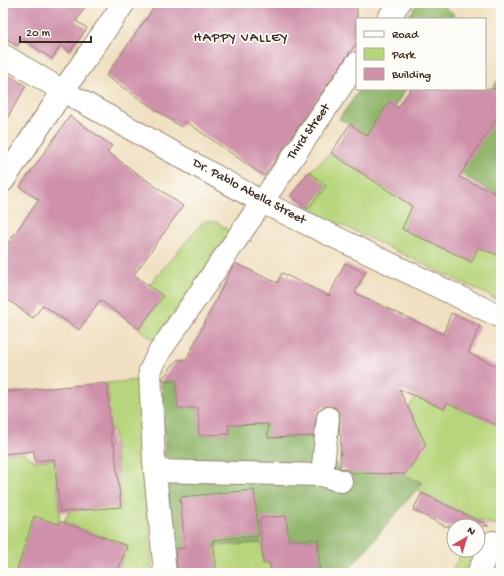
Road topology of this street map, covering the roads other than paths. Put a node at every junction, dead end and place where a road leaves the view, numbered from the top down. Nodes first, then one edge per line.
1 (124, 3) edge
2 (399, 3) edge
3 (389, 18) edge
4 (3, 55) edge
5 (356, 64) edge
6 (63, 91) junction
7 (3, 181) edge
8 (262, 202) junction
9 (501, 317) edge
10 (328, 418) dead end
11 (155, 471) junction
12 (497, 544) edge
13 (165, 573) edge
14 (478, 573) edge

1 - 6 street
2 - 3 street
4 - 6 street, Dr. Pablo Abella Street
5 - 8 street, Third Street
6 - 7 street
6 - 8 street, Dr. Pablo Abella Street
8 - 9 street, Dr. Pablo Abella Street
8 - 11 street, Third Street
10 - 11 street
11 - 13 street, Third Street
12 - 14 street

